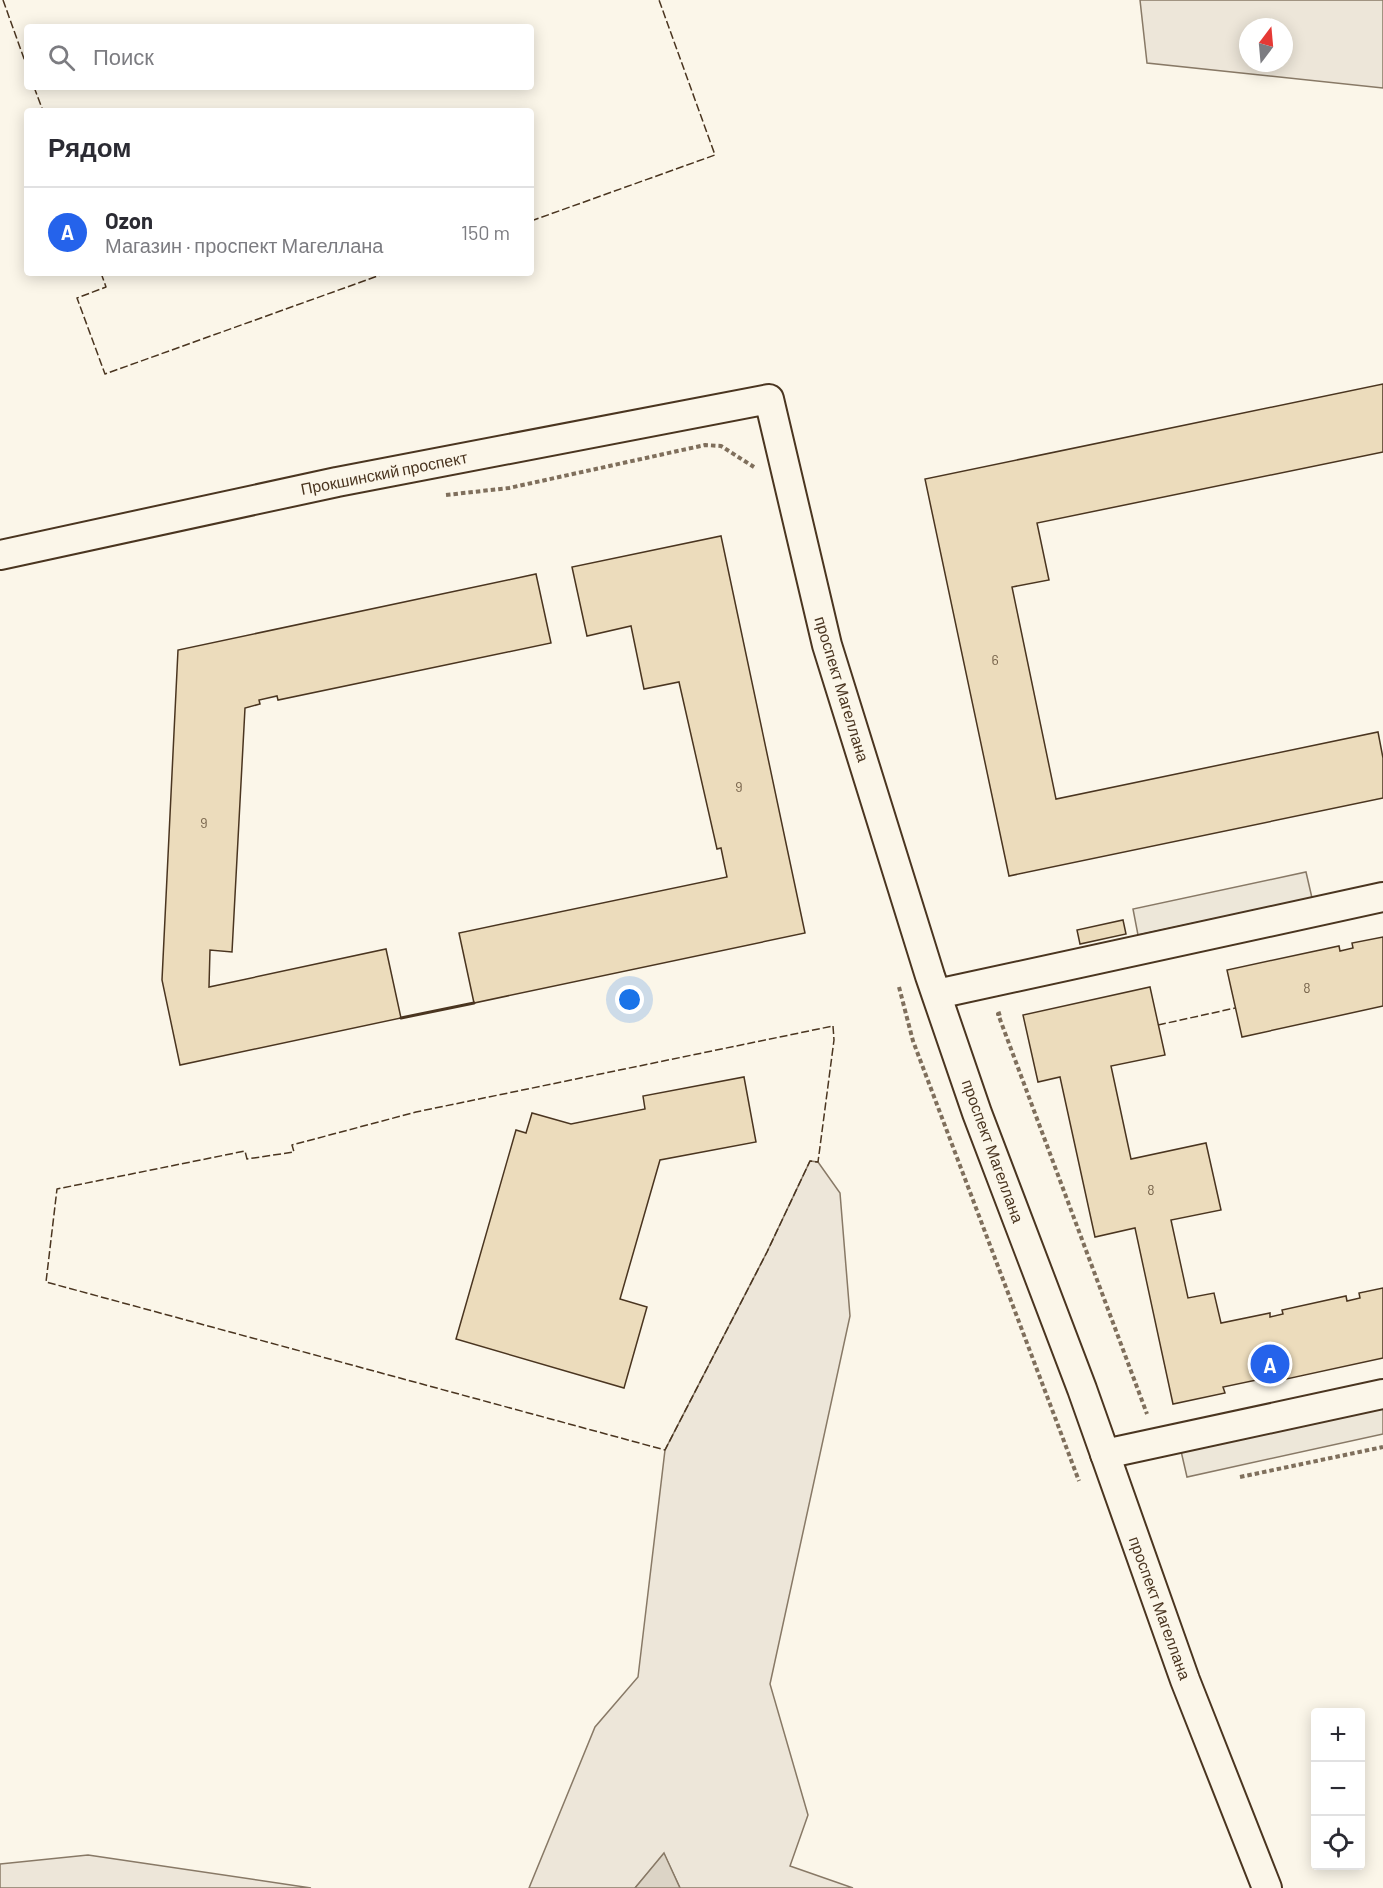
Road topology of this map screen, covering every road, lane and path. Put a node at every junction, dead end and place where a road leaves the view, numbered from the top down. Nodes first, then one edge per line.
1 (769, 399) joint
2 (758, 472) dead end
3 (443, 495) dead end
4 (0, 555) edge
5 (1383, 897) edge
6 (898, 984) dead end
7 (937, 994) junction
8 (1010, 1011) dead end
9 (1383, 1394) edge
10 (1158, 1443) junction
11 (1383, 1447) edge
12 (1105, 1454) junction
13 (1240, 1477) dead end
14 (1082, 1488) dead end
15 (1267, 1888) edge

1 - 4 street, Прокшинский проспект
1 - 7 street, проспект Магеллана
2 - 3 path
5 - 7 street
6 - 14 path
7 - 12 street, проспект Магеллана
8 - 10 path
9 - 10 street
10 - 12 street
11 - 13 path
12 - 15 street, проспект Магеллана

